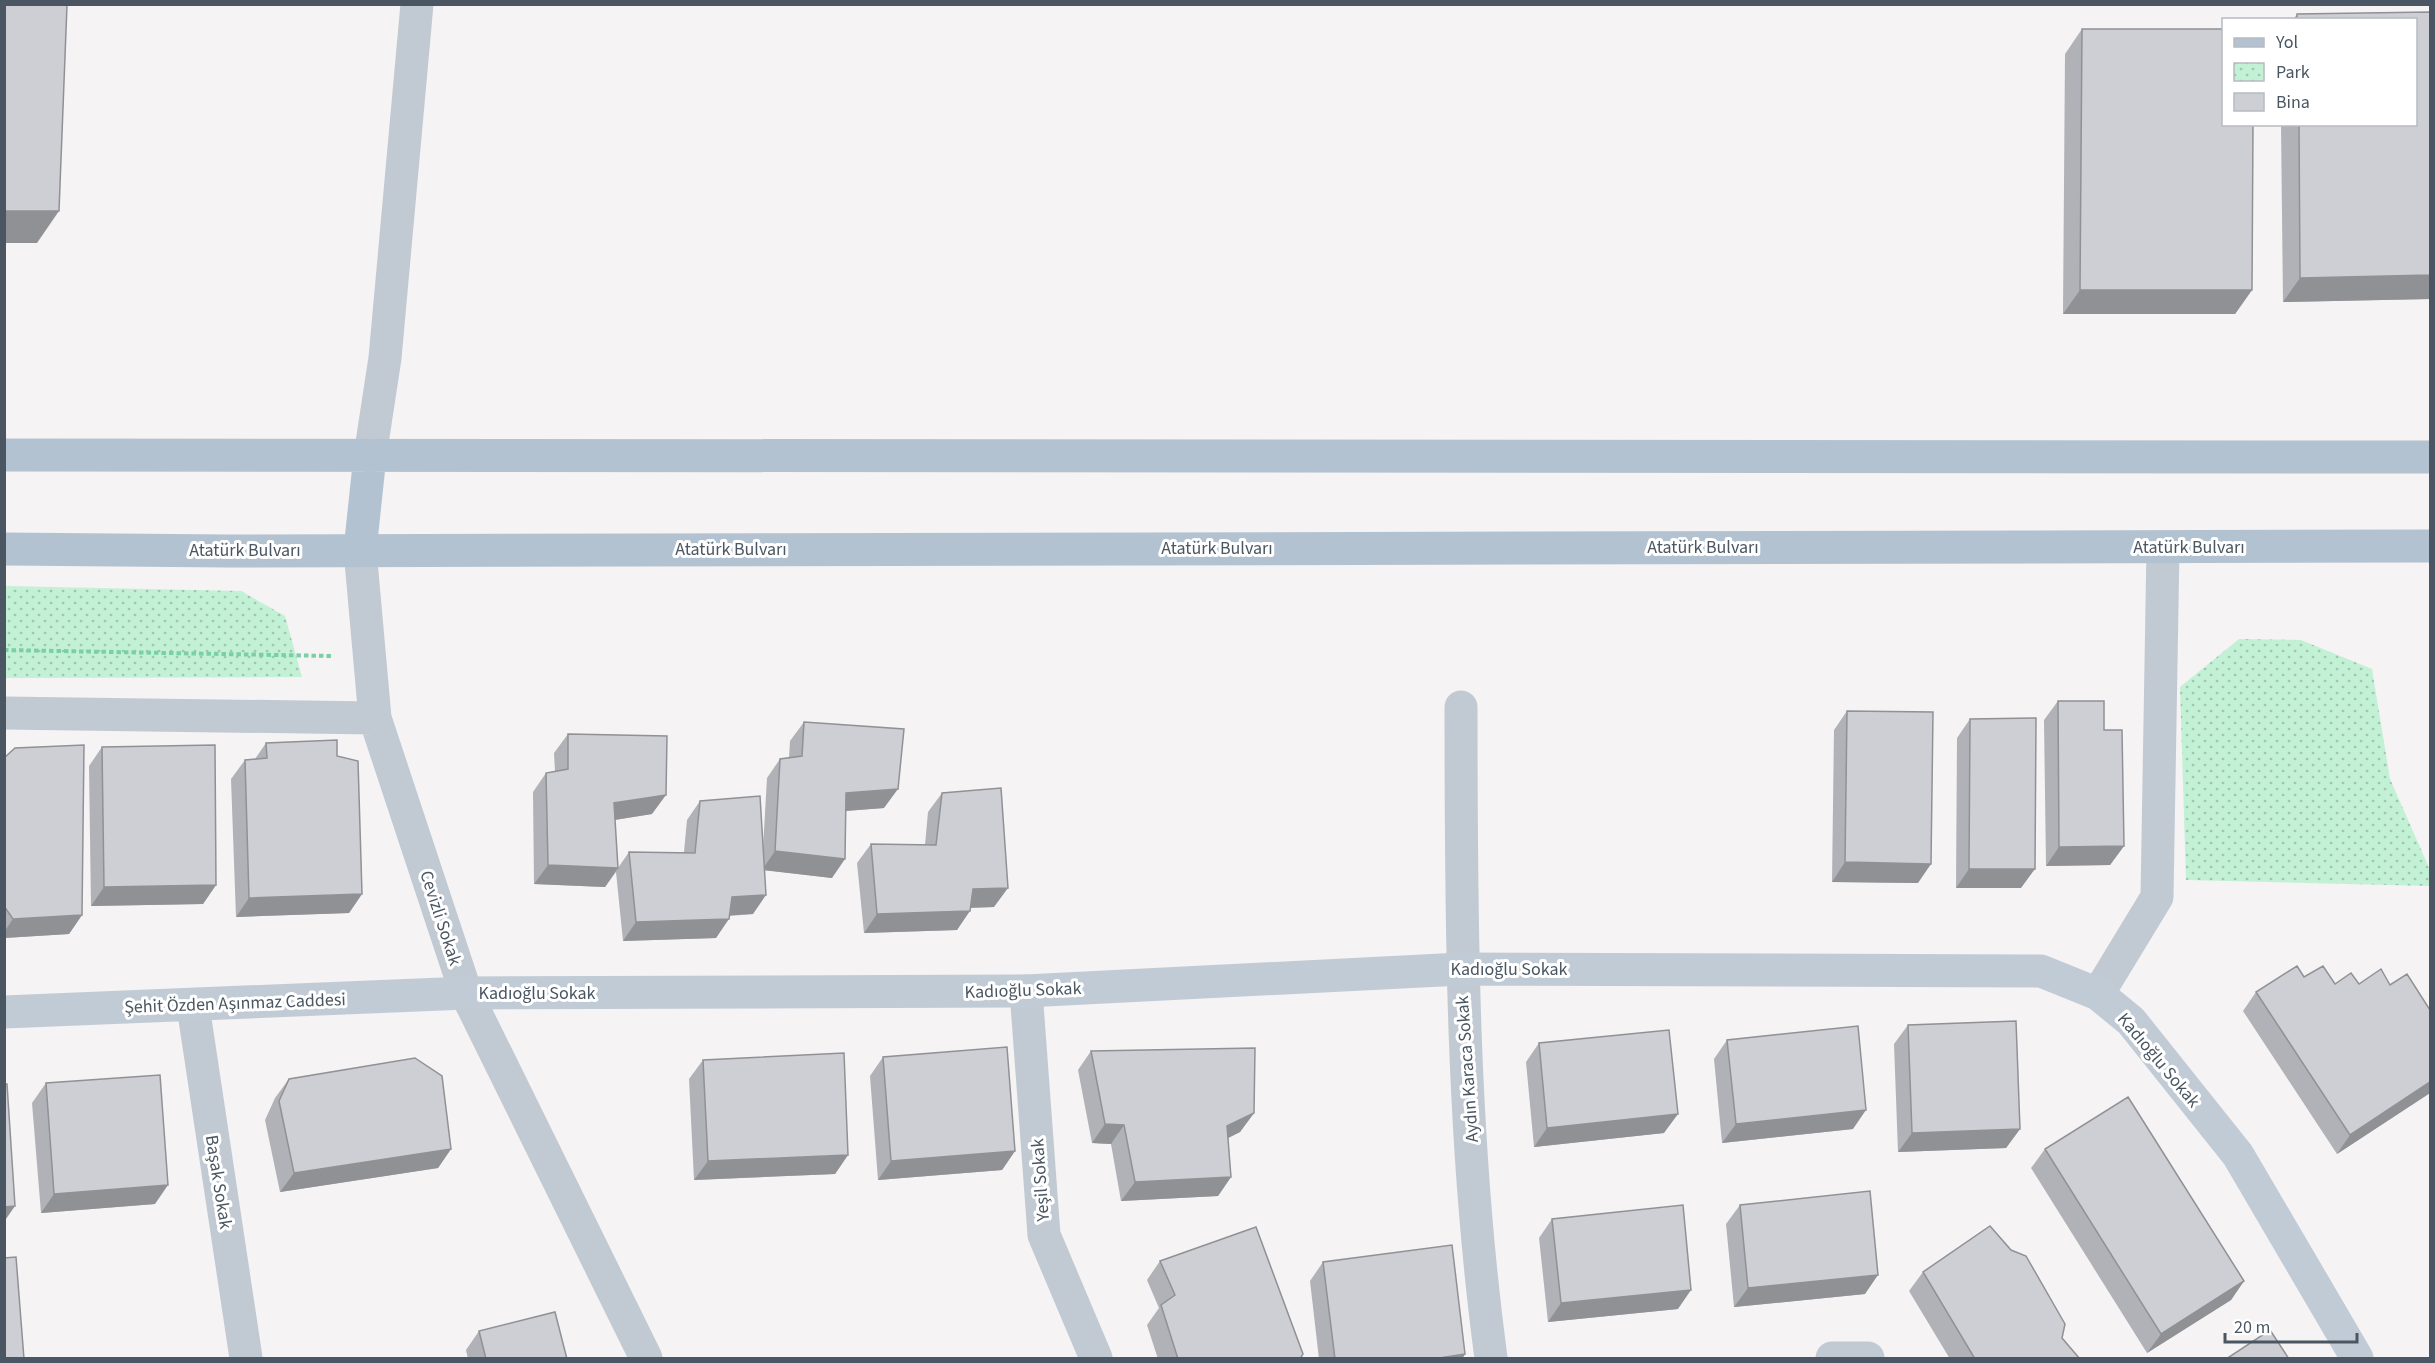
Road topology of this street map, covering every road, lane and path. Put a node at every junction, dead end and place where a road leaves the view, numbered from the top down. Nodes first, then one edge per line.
1 (417, 4) edge
2 (4, 455) edge
3 (370, 456) junction
4 (2430, 457) edge
5 (2430, 546) edge
6 (2163, 547) junction
7 (4, 549) edge
8 (360, 550) junction
9 (4, 650) edge
10 (369, 656) junction
11 (1461, 707) dead end
12 (4, 713) edge
13 (375, 718) junction
14 (1461, 969) junction
15 (1026, 991) junction
16 (466, 993) junction
17 (2098, 994) junction
18 (193, 1006) junction
19 (4, 1011) edge
20 (246, 1359) edge
21 (646, 1359) edge
22 (1096, 1359) edge
23 (1491, 1359) edge
24 (1832, 1359) edge
25 (1868, 1359) edge
26 (2357, 1359) edge

1 - 3 street
2 - 3 main road
3 - 4 main road
3 - 8 main road
5 - 6 main road, Atatürk Bulvarı
6 - 8 main road, Atatürk Bulvarı
6 - 17 street
7 - 8 main road, Atatürk Bulvarı
8 - 10 street, Cevizli Sokak
9 - 10 path
10 - 13 street, Cevizli Sokak
11 - 14 street, Aydın Karaca Sokak
12 - 13 street
13 - 16 street, Cevizli Sokak
14 - 15 street, Kadıoğlu Sokak
14 - 17 street, Kadıoğlu Sokak
14 - 23 street, Aydın Karaca Sokak
15 - 16 street, Kadıoğlu Sokak
15 - 22 street, Yeşil Sokak
16 - 18 street, Şehit Özden Aşınmaz Caddesi
16 - 21 street, Cevizli Sokak
17 - 26 street, Kadıoğlu Sokak
18 - 19 street, Şehit Özden Aşınmaz Caddesi
18 - 20 street, Başak Sokak
24 - 25 street

